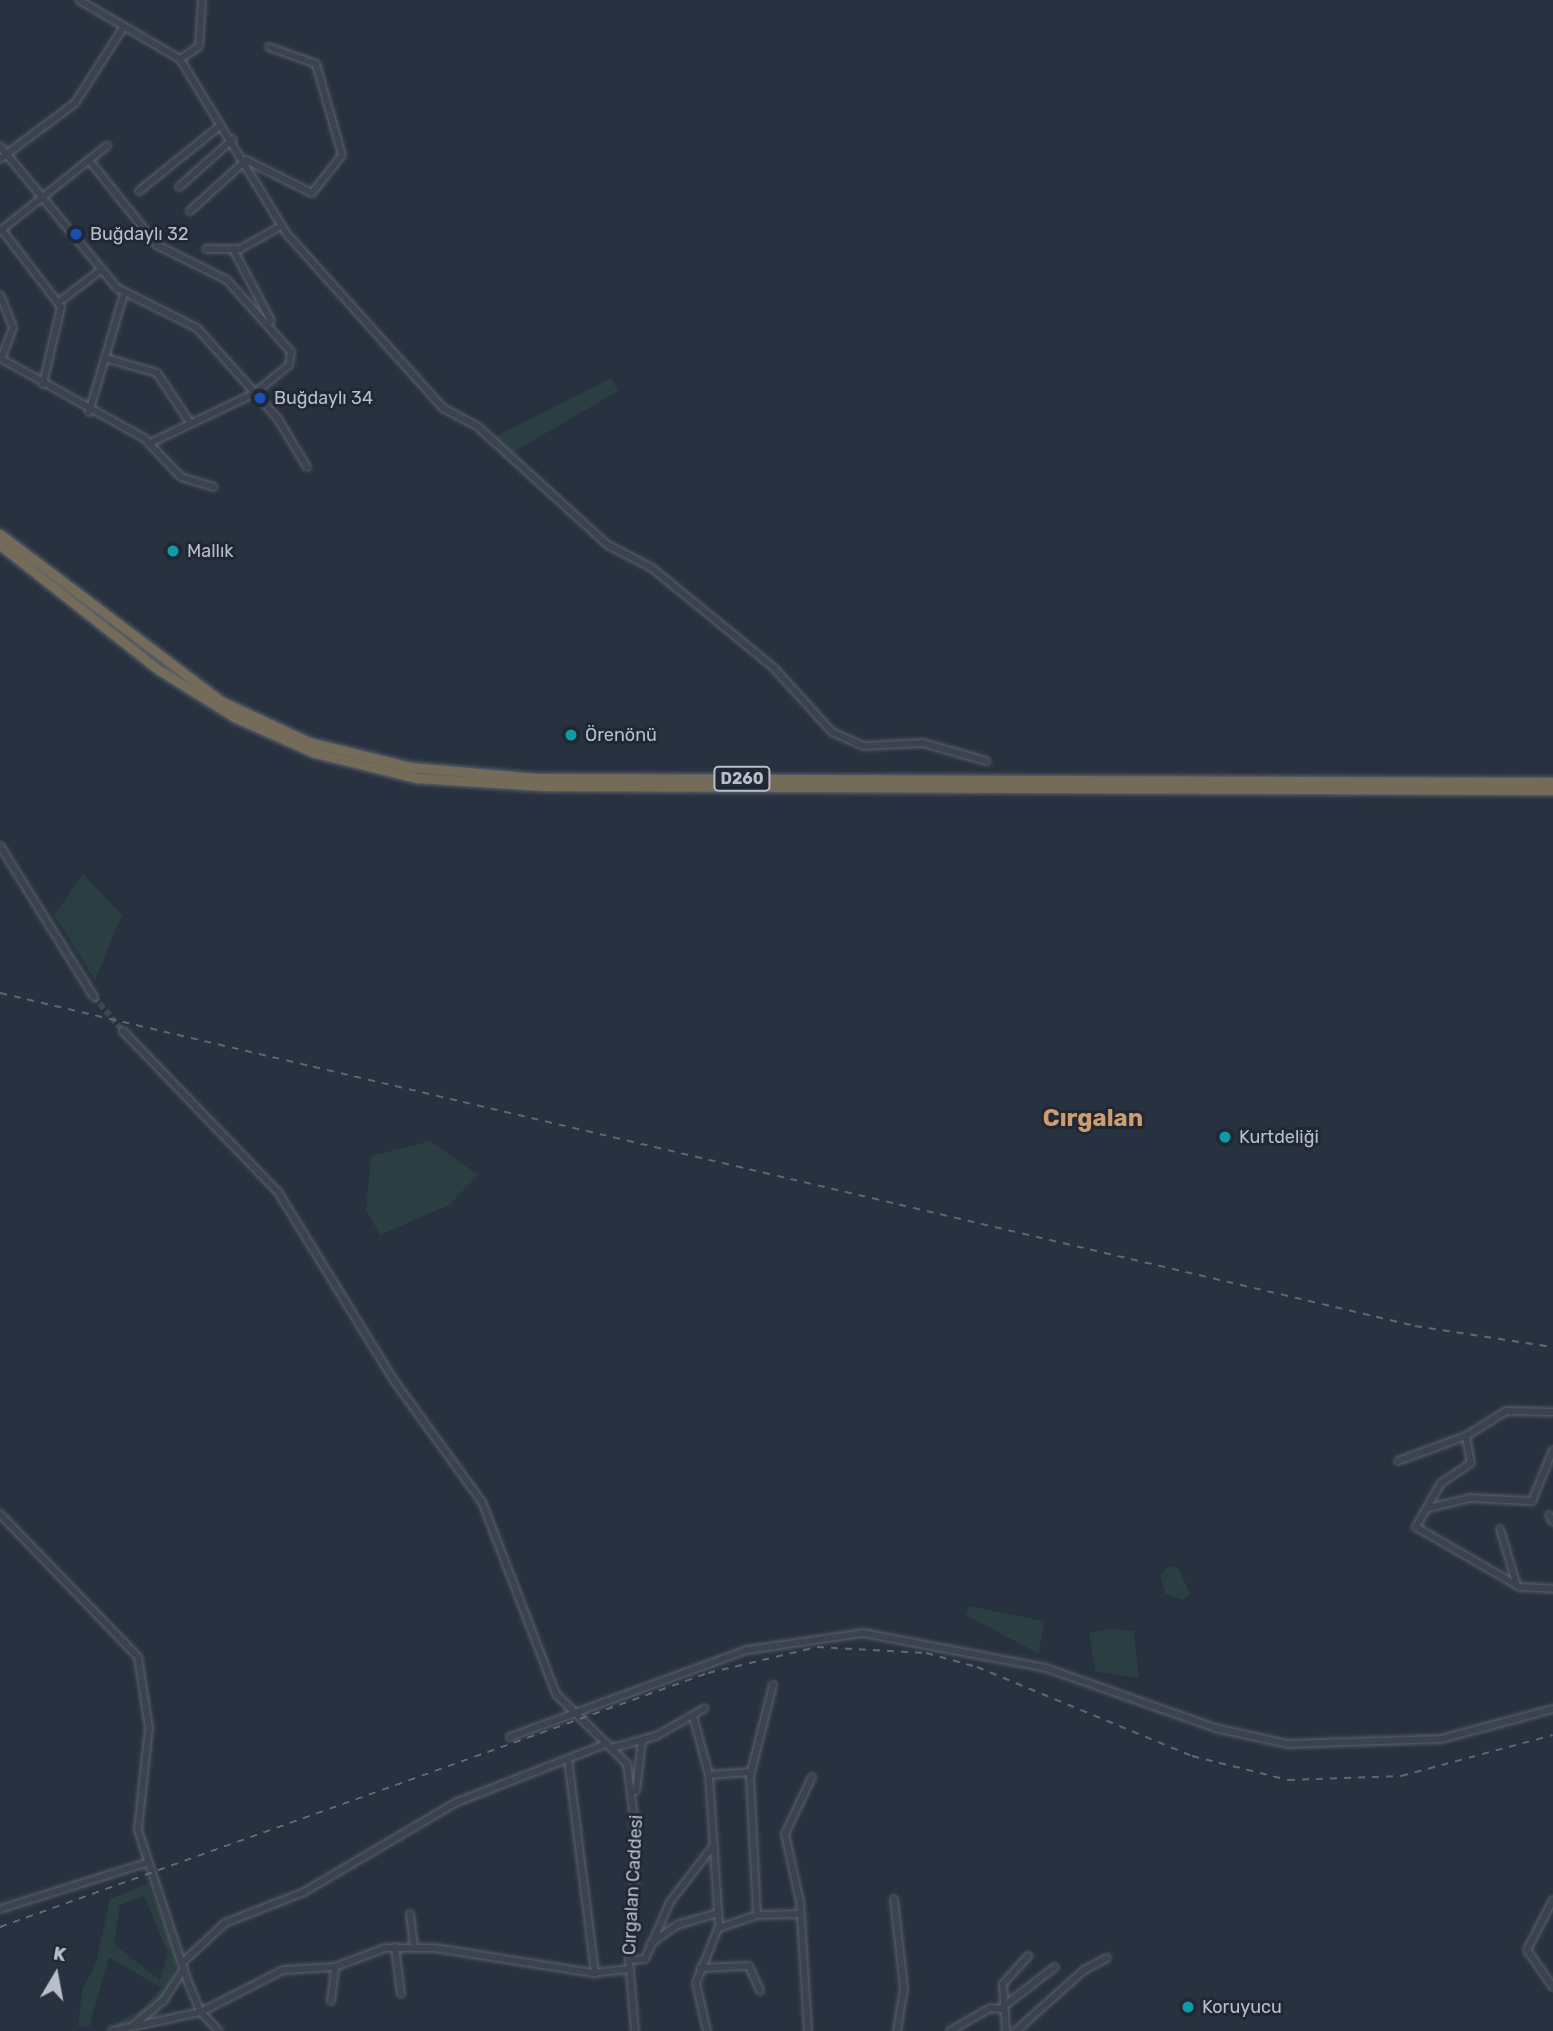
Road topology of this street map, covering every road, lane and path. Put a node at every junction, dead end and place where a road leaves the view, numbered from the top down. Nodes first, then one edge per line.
1 (79, 0) edge
2 (202, 0) edge
3 (123, 28) junction
4 (269, 47) dead end
5 (180, 59) junction
6 (222, 125) junction
7 (233, 139) junction
8 (0, 146) edge
9 (107, 146) dead end
10 (8, 153) junction
11 (0, 159) edge
12 (89, 160) junction
13 (245, 160) junction
14 (178, 187) dead end
15 (139, 191) dead end
16 (46, 197) junction
17 (190, 211) dead end
18 (281, 226) junction
19 (1, 230) edge
20 (206, 249) dead end
21 (234, 251) junction
22 (101, 270) junction
23 (124, 294) junction
24 (0, 295) edge
25 (59, 302) junction
26 (273, 329) junction
27 (1, 358) edge
28 (105, 358) junction
29 (43, 384) junction
30 (255, 393) junction
31 (89, 412) junction
32 (189, 421) junction
33 (150, 443) junction
34 (307, 467) dead end
35 (213, 487) dead end
36 (0, 534) edge
37 (0, 545) edge
38 (986, 761) dead end
39 (1553, 782) edge
40 (1553, 790) edge
41 (0, 846) edge
42 (94, 997) tunnel mouth
43 (123, 1031) tunnel mouth
44 (1553, 1412) edge
45 (1466, 1436) junction
46 (1553, 1450) edge
47 (1398, 1461) dead end
48 (1429, 1508) junction
49 (0, 1514) edge
50 (1500, 1529) dead end
51 (1517, 1586) junction
52 (1553, 1589) edge
53 (773, 1685) dead end
54 (705, 1708) dead end
55 (1553, 1709) edge
56 (573, 1712) junction
57 (692, 1716) junction
58 (510, 1737) dead end
59 (642, 1741) junction
60 (609, 1746) junction
61 (568, 1759) junction
62 (751, 1772) junction
63 (709, 1775) junction
64 (812, 1777) dead end
65 (635, 1794) junction
66 (714, 1845) junction
67 (146, 1863) junction
68 (894, 1899) dead end
69 (1553, 1900) edge
70 (0, 1909) edge
71 (718, 1913) junction
72 (410, 1914) dead end
73 (801, 1914) junction
74 (757, 1915) junction
75 (719, 1928) junction
76 (650, 1944) junction
77 (414, 1946) junction
78 (395, 1947) junction
79 (1028, 1956) dead end
80 (1107, 1958) dead end
81 (629, 1961) junction
82 (183, 1966) junction
83 (335, 1967) junction
84 (1055, 1967) dead end
85 (700, 1968) junction
86 (629, 1969) junction
87 (596, 1973) junction
88 (1553, 1987) edge
89 (760, 1990) dead end
90 (401, 1994) dead end
91 (331, 2001) dead end
92 (1000, 2009) junction
93 (201, 2012) junction
94 (129, 2027) junction
95 (112, 2031) edge
96 (219, 2031) edge
97 (635, 2031) edge
98 (708, 2031) edge
99 (808, 2031) edge
100 (897, 2031) edge
101 (950, 2031) edge
102 (1006, 2031) edge
103 (1016, 2031) edge

1 - 3 street
2 - 5 street
3 - 5 street
3 - 10 street
4 - 13 street
5 - 6 street
6 - 7 street
6 - 15 street
7 - 13 street
7 - 14 street
8 - 10 street
9 - 12 street
10 - 11 street
10 - 16 street
12 - 16 street
12 - 26 street
13 - 17 street
13 - 18 street
16 - 19 street
16 - 22 street
18 - 21 street
18 - 38 street
19 - 25 street
20 - 21 street
21 - 26 street
22 - 23 street
22 - 25 street
23 - 28 street
23 - 30 street
24 - 27 street
25 - 29 street
26 - 30 street
27 - 29 street
28 - 31 street
28 - 32 street
29 - 31 street
30 - 32 street
30 - 34 street
31 - 33 street
32 - 33 street
33 - 35 street
36 - 39 highway, D260
37 - 40 highway, D260
41 - 42 street
43 - 56 street
44 - 45 street
45 - 47 street
45 - 48 street
46 - 48 street
48 - 51 street
49 - 67 street
50 - 51 street
51 - 52 street
53 - 62 street
54 - 57 street
55 - 56 street
56 - 58 street
56 - 60 street, Cırgalan Caddesi
57 - 59 street
57 - 63 street
59 - 60 street
59 - 65 street
60 - 61 street
60 - 65 street, Cırgalan Caddesi
61 - 82 street
61 - 87 street
62 - 63 street
62 - 74 street
63 - 66 street
64 - 73 street
65 - 81 street, Cırgalan Caddesi
66 - 71 street
66 - 76 street
67 - 70 street
67 - 82 street
68 - 100 street
69 - 88 street
71 - 75 street
71 - 76 street
72 - 77 street
73 - 74 street
73 - 99 street
74 - 75 street
75 - 85 street
76 - 81 street
77 - 78 street
77 - 87 street
78 - 83 street
78 - 90 street
79 - 92 street
80 - 103 street
81 - 86 street, Cırgalan Caddesi
82 - 93 street
82 - 94 street
83 - 91 street
83 - 93 street
84 - 92 street
85 - 89 street
85 - 98 street
86 - 87 street
86 - 97 street, Cırgalan Caddesi
92 - 101 street
92 - 102 street
93 - 94 street
93 - 96 street
94 - 95 street

